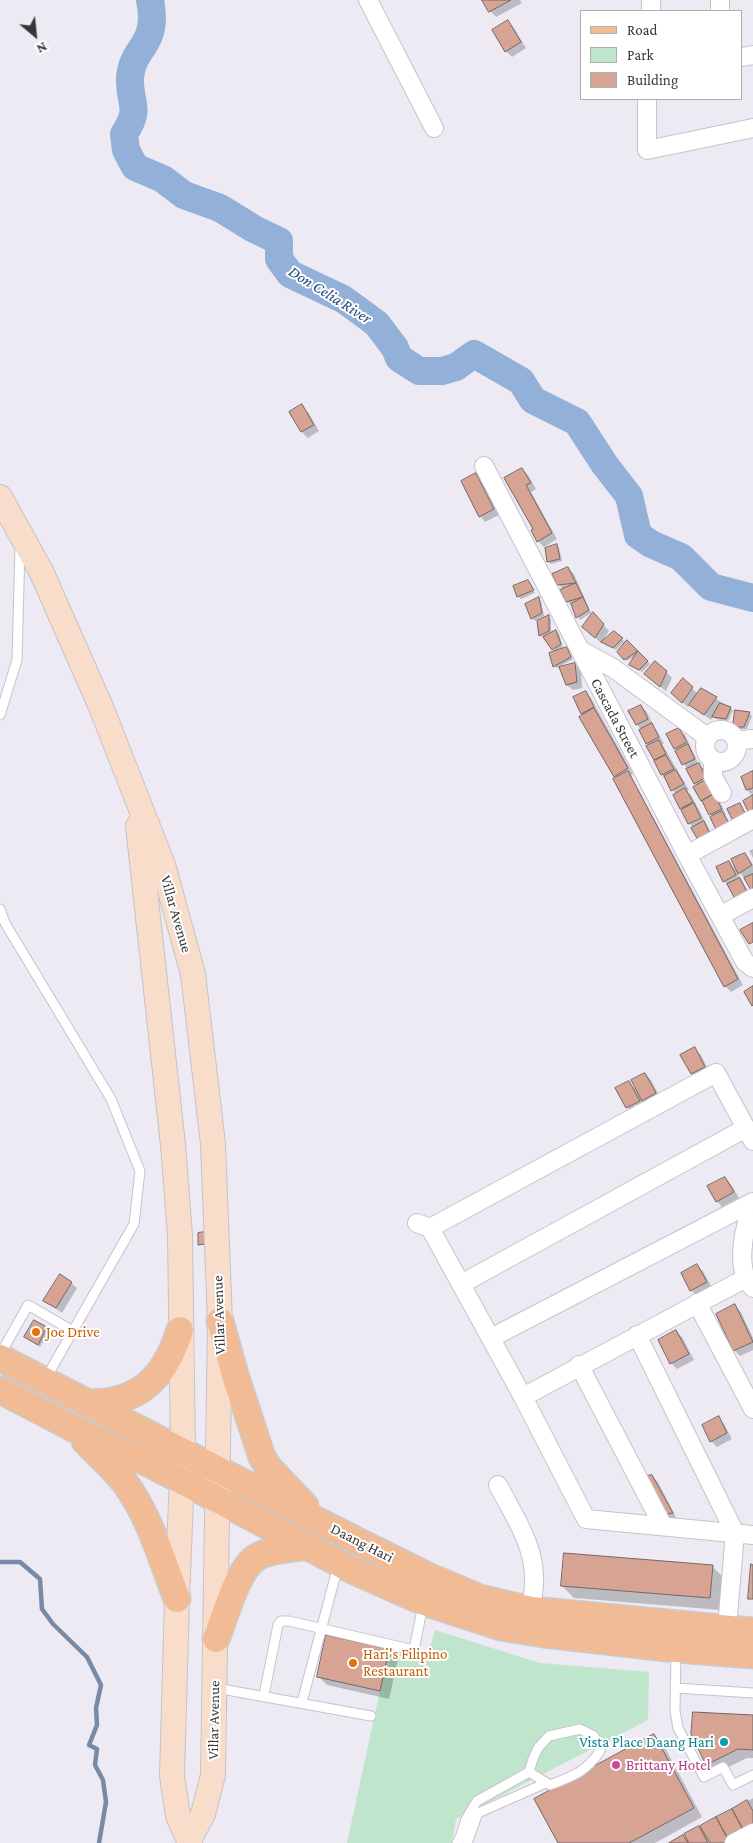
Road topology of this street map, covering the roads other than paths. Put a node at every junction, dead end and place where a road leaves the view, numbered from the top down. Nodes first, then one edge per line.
1 (368, 0) edge
2 (648, 100) edge
3 (434, 128) dead end
4 (753, 128) edge
5 (484, 466) dead end
6 (0, 497) edge
7 (21, 534) junction
8 (580, 650) junction
9 (0, 715) edge
10 (707, 737) junction
11 (745, 740) edge
12 (712, 760) junction
13 (722, 793) dead end
14 (135, 797) junction
15 (753, 819) edge
16 (686, 855) junction
17 (753, 898) edge
18 (0, 909) edge
19 (720, 916) junction
20 (752, 968) edge
21 (749, 1134) edge
22 (753, 1202) edge
23 (749, 1283) edge
24 (461, 1284) junction
25 (697, 1303) junction
26 (220, 1321) junction
27 (180, 1330) junction
28 (73, 1331) junction
29 (637, 1335) junction
30 (491, 1338) junction
31 (0, 1357) edge
32 (579, 1365) junction
33 (45, 1380) junction
34 (0, 1390) edge
35 (523, 1397) junction
36 (86, 1403) junction
37 (753, 1410) edge
38 (73, 1428) junction
39 (183, 1451) junction
40 (219, 1469) junction
41 (182, 1482) junction
42 (498, 1485) dead end
43 (217, 1500) junction
44 (319, 1521) junction
45 (663, 1526) junction
46 (735, 1533) junction
47 (753, 1535) edge
48 (306, 1546) junction
49 (338, 1563) junction
50 (177, 1599) junction
51 (424, 1602) junction
52 (531, 1610) junction
53 (322, 1629) junction
54 (753, 1631) edge
55 (216, 1639) junction
56 (726, 1641) junction
57 (676, 1649) junction
58 (753, 1655) edge
59 (214, 1687) junction
60 (675, 1688) junction
61 (753, 1693) edge
62 (264, 1695) junction
63 (302, 1702) junction
64 (371, 1716) dead end
65 (529, 1772) junction
66 (753, 1774) edge
67 (546, 1783) junction
68 (753, 1833) edge
69 (190, 1841) edge
70 (457, 1843) edge
71 (466, 1843) edge
72 (734, 1843) edge

1 - 3 street
2 - 4 street
5 - 8 street, Cascada Street
6 - 7 street, Villar Avenue
7 - 9 lane
7 - 14 street, Villar Avenue
8 - 10 street
8 - 16 street, Cascada Street
10 - 11 street
10 - 12 street
11 - 12 street
12 - 13 street
14 - 26 street, Villar Avenue
14 - 27 street, Villar Avenue
15 - 16 street
16 - 19 street, Cascada Street
17 - 19 street
18 - 28 lane
19 - 20 street, Cascada Street
21 - 24 street
21 - 24 street
22 - 23 street
22 - 30 street
23 - 25 street
24 - 30 street
25 - 29 street
25 - 37 street
26 - 40 street, Villar Avenue
26 - 44 main road
27 - 36 main road
27 - 39 street, Villar Avenue
28 - 31 lane
28 - 33 lane
29 - 32 street
29 - 46 street
30 - 35 street
31 - 33 main road, Daang Hari
32 - 35 street
32 - 45 street
33 - 36 main road, Daang Hari
34 - 38 main road, Daang Hari
35 - 45 street
36 - 39 main road, Daang Hari
38 - 41 main road, Daang Hari
38 - 50 main road
39 - 40 main road, Daang Hari
39 - 41 street, Villar Avenue
40 - 43 street, Villar Avenue
40 - 44 main road, Daang Hari
41 - 43 main road, Daang Hari
41 - 50 street, Villar Avenue
42 - 52 street
43 - 48 main road, Daang Hari
43 - 55 street, Villar Avenue
44 - 52 main road, Daang Hari
45 - 46 street
46 - 47 street
46 - 56 street
48 - 49 main road, Daang Hari
48 - 55 main road
49 - 51 main road, Daang Hari
49 - 53 lane
50 - 69 street, Villar Avenue
51 - 53 lane
51 - 57 main road, Daang Hari
52 - 56 main road, Daang Hari
53 - 62 lane
53 - 63 lane
54 - 56 main road, Daang Hari
55 - 59 street, Villar Avenue
56 - 57 main road, Daang Hari
56 - 58 main road, Daang Hari
57 - 60 lane
59 - 62 lane
59 - 69 street, Villar Avenue
60 - 61 lane
60 - 66 lane
62 - 63 lane
63 - 64 lane
65 - 67 lane
65 - 67 lane
65 - 70 lane
67 - 71 lane
68 - 72 street

